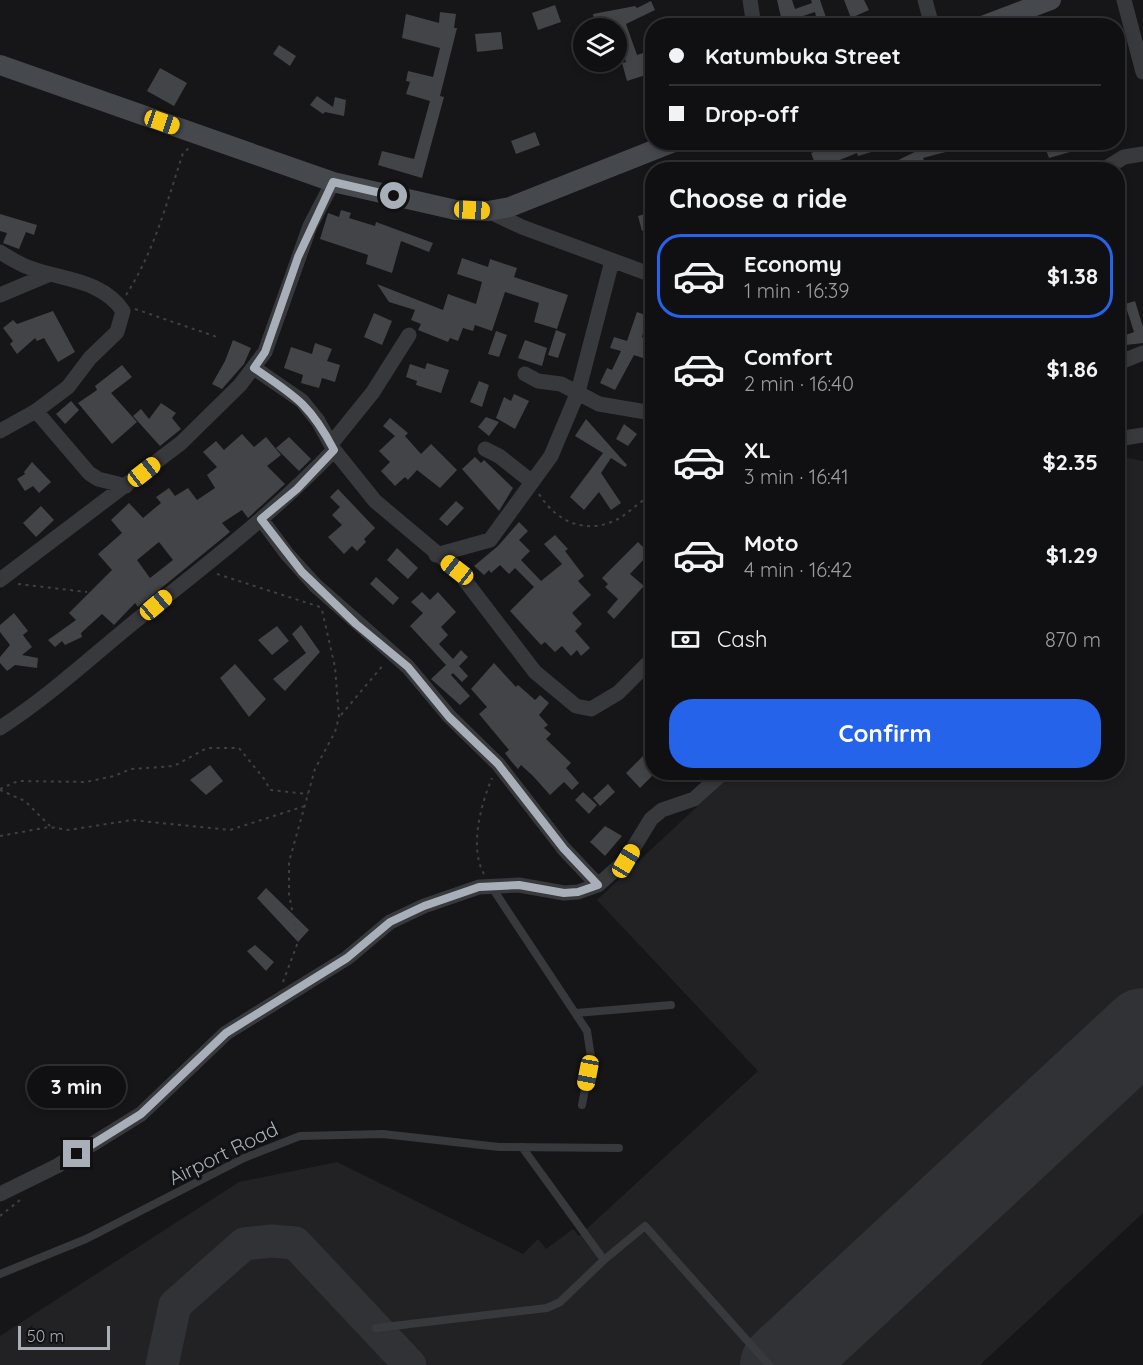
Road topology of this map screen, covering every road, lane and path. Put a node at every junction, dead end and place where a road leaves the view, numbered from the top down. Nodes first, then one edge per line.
1 (750, 0) edge
2 (925, 0) edge
3 (1052, 0) edge
4 (1124, 0) edge
5 (753, 18) edge
6 (930, 18) edge
7 (1004, 18) edge
8 (0, 65) edge
9 (1143, 72) edge
10 (203, 136) junction
11 (654, 150) edge
12 (1143, 154) edge
13 (1116, 162) edge
14 (333, 182) junction
15 (488, 211) junction
16 (0, 252) edge
17 (612, 261) junction
18 (645, 273) edge
19 (50, 274) junction
20 (0, 295) edge
21 (120, 304) junction
22 (409, 335) dead end
23 (217, 337) dead end
24 (1143, 353) edge
25 (1125, 360) edge
26 (254, 368) junction
27 (525, 374) dead end
28 (578, 392) junction
29 (36, 411) junction
30 (645, 412) edge
31 (0, 431) edge
32 (1143, 435) edge
33 (1125, 438) edge
34 (332, 447) junction
35 (485, 449) dead end
36 (532, 482) junction
37 (126, 486) junction
38 (645, 500) edge
39 (261, 519) junction
40 (436, 555) junction
41 (201, 568) junction
42 (4, 582) edge
43 (315, 585) junction
44 (87, 592) dead end
45 (322, 608) junction
46 (395, 655) junction
47 (645, 665) edge
48 (339, 717) junction
49 (0, 728) edge
50 (498, 764) junction
51 (715, 780) edge
52 (0, 789) edge
53 (309, 794) junction
54 (306, 805) junction
55 (51, 827) junction
56 (0, 836) edge
57 (490, 885) junction
58 (598, 885) junction
59 (277, 1000) junction
60 (671, 1005) dead end
61 (576, 1013) junction
62 (582, 1105) dead end
63 (522, 1147) junction
64 (619, 1148) dead end
65 (0, 1194) edge
66 (604, 1260) junction
67 (0, 1274) edge
68 (376, 1328) dead end
69 (769, 1365) edge

1 - 5 street
2 - 6 street
3 - 7 main road
4 - 9 street
8 - 10 main road
10 - 14 main road
10 - 21 path
11 - 15 main road
12 - 13 street
14 - 15 main road
14 - 26 street
15 - 17 street
16 - 19 street
17 - 18 street
17 - 28 street
19 - 20 street
19 - 21 street
21 - 23 path
21 - 29 street
22 - 34 street
24 - 25 street
26 - 34 street
26 - 37 street
27 - 28 street
28 - 30 street
28 - 36 street
29 - 31 street
29 - 37 street
32 - 33 street
34 - 39 street
34 - 40 street
35 - 36 street
36 - 38 path
36 - 40 street
37 - 42 street
39 - 41 street
39 - 43 street
40 - 47 street
41 - 45 path
41 - 49 street
42 - 44 path
43 - 45 path
43 - 46 street
45 - 48 path
46 - 48 path
46 - 50 street
48 - 53 path
50 - 57 path
50 - 58 street
51 - 58 street
52 - 53 path
52 - 55 path
53 - 54 path
54 - 55 path
54 - 59 path
55 - 56 path
57 - 58 street
57 - 59 street
57 - 61 lane
59 - 65 street
60 - 61 lane
61 - 62 lane
63 - 64 lane, Airport Road
63 - 66 lane
63 - 67 lane, Airport Road
66 - 68 lane
66 - 69 lane

